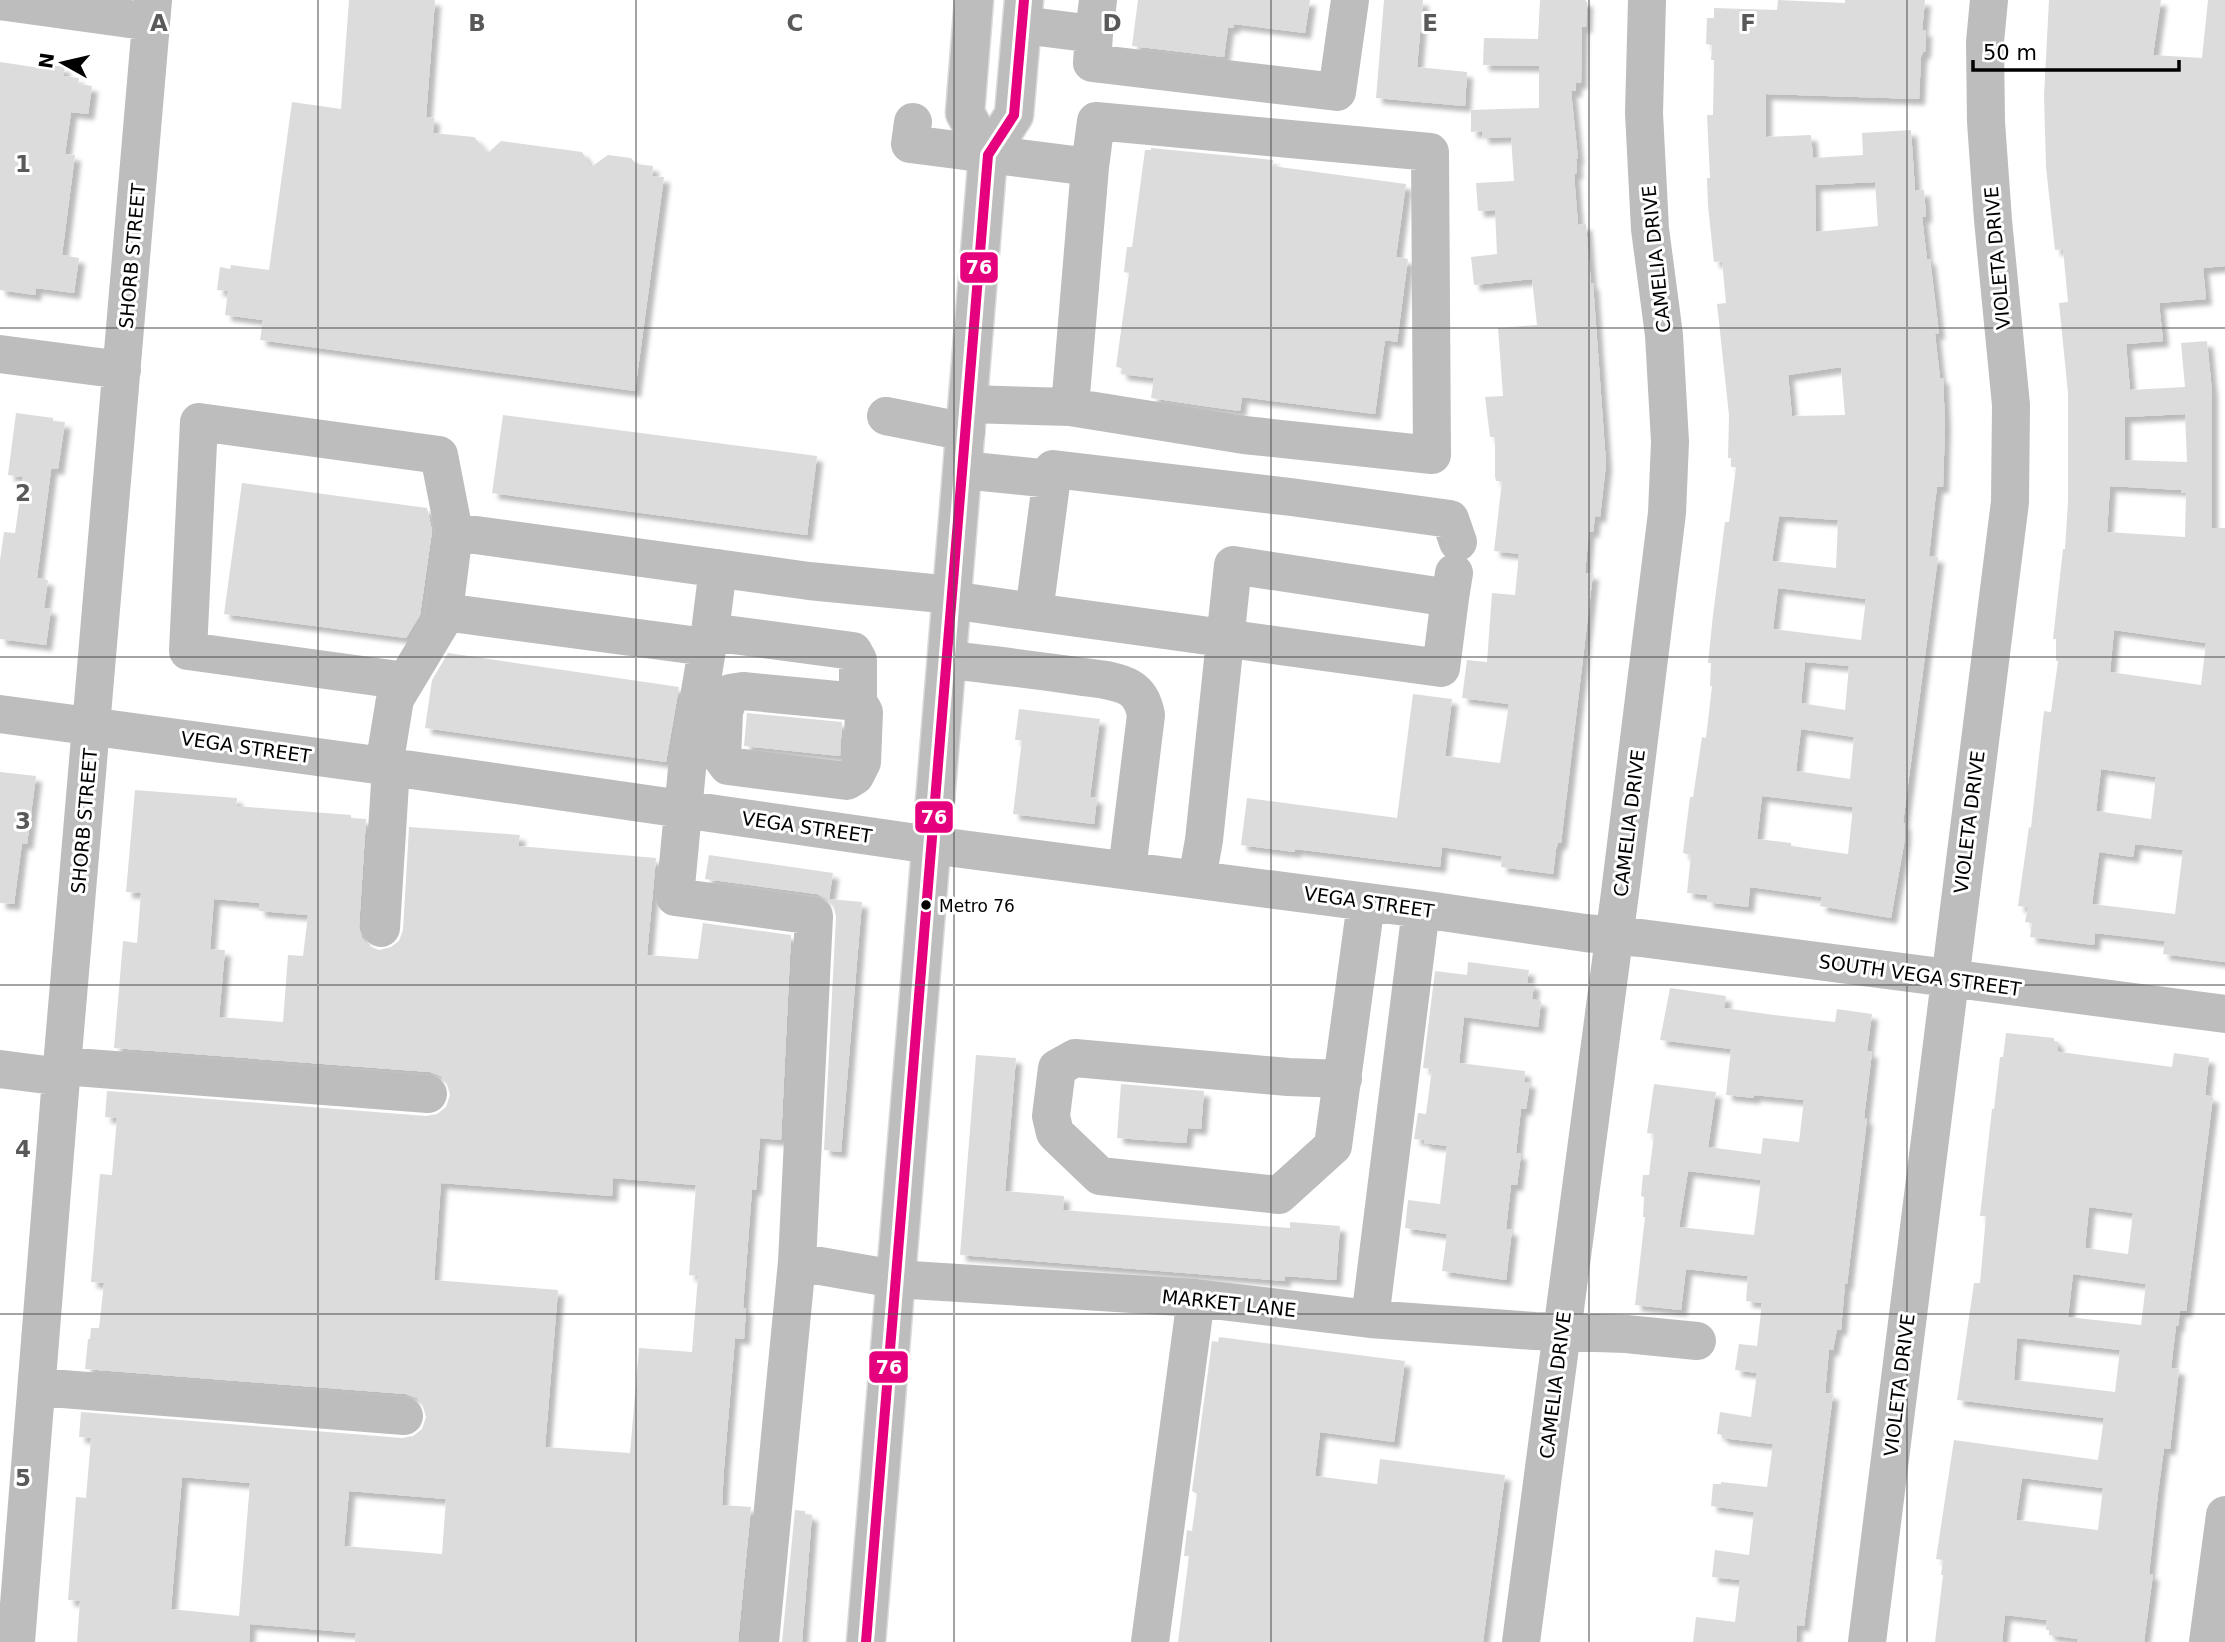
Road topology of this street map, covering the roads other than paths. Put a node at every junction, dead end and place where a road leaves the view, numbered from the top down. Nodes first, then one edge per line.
1 (974, 0) edge
2 (1350, 0) edge
3 (1647, 0) edge
4 (1989, 0) edge
5 (0, 1) edge
6 (152, 11) edge
7 (1023, 13) edge
8 (1096, 17) edge
9 (913, 122) dead end
10 (988, 155) junction
11 (1090, 167) junction
12 (0, 354) edge
13 (122, 370) junction
14 (1070, 407) junction
15 (886, 415) dead end
16 (967, 418) junction
17 (963, 470) junction
18 (1051, 480) junction
19 (454, 532) junction
20 (718, 568) junction
21 (1452, 589) junction
22 (952, 597) junction
23 (444, 612) junction
24 (1034, 612) junction
25 (1224, 638) junction
26 (708, 639) junction
27 (947, 660) junction
28 (406, 681) junction
29 (858, 702) dead end
30 (0, 714) edge
31 (92, 726) junction
32 (388, 767) junction
33 (683, 810) junction
34 (931, 845) junction
35 (1127, 870) junction
36 (1197, 879) junction
37 (1366, 902) junction
38 (1421, 909) junction
39 (381, 928) dead end
40 (1615, 935) junction
41 (1949, 980) junction
42 (2225, 1014) edge
43 (0, 1069) edge
44 (62, 1071) junction
45 (1343, 1079) junction
46 (428, 1094) dead end
47 (797, 1262) junction
48 (895, 1279) junction
49 (1196, 1298) junction
50 (1370, 1319) junction
51 (1562, 1332) junction
52 (1696, 1341) dead end
53 (37, 1387) junction
54 (404, 1416) dead end
55 (16, 1428) edge
56 (2225, 1516) edge
57 (16, 1642) edge
58 (760, 1642) edge
59 (866, 1642) edge
60 (1150, 1642) edge
61 (1521, 1642) edge
62 (1867, 1642) edge
63 (2208, 1642) edge

1 - 10 street
2 - 8 street
3 - 40 street, CAMELIA DRIVE
4 - 41 street, VIOLETA DRIVE
5 - 6 street
6 - 13 street, SHORB STREET
7 - 8 street
7 - 10 street
9 - 10 street
10 - 11 street
10 - 16 street
11 - 14 street
11 - 14 street
12 - 13 street
13 - 31 street, SHORB STREET
14 - 16 street
15 - 16 street
16 - 17 street
17 - 18 street
17 - 22 street
18 - 21 street
18 - 24 street
19 - 20 street
19 - 23 street
19 - 28 street
20 - 22 street
20 - 26 street
21 - 25 street
21 - 25 street
22 - 24 street
22 - 27 street
23 - 26 street
23 - 28 street
24 - 25 street
25 - 36 street
26 - 29 street
26 - 33 street
27 - 34 street
27 - 35 street
28 - 32 street
30 - 31 street, VEGA STREET
31 - 32 street, VEGA STREET
31 - 44 street, SHORB STREET
32 - 33 street, VEGA STREET
32 - 39 street
33 - 34 street, VEGA STREET
33 - 47 street
34 - 35 street, VEGA STREET
34 - 48 street
35 - 36 street, VEGA STREET
36 - 37 street, VEGA STREET
37 - 38 street, VEGA STREET
37 - 45 street
38 - 40 street, VEGA STREET
38 - 50 street
40 - 41 street, SOUTH VEGA STREET
40 - 51 street, CAMELIA DRIVE
41 - 42 street, SOUTH VEGA STREET
41 - 62 street, VIOLETA DRIVE
43 - 44 street
44 - 46 street
44 - 53 street, SHORB STREET
45 - 45 street
47 - 48 street, MARKET LANE
47 - 58 street
48 - 49 street, MARKET LANE
48 - 59 street
49 - 50 street, MARKET LANE
49 - 60 street
50 - 51 street, MARKET LANE
51 - 52 street, MARKET LANE
51 - 61 street, CAMELIA DRIVE
53 - 54 street
53 - 55 street, SHORB STREET
55 - 57 street, SHORB STREET
56 - 63 street

